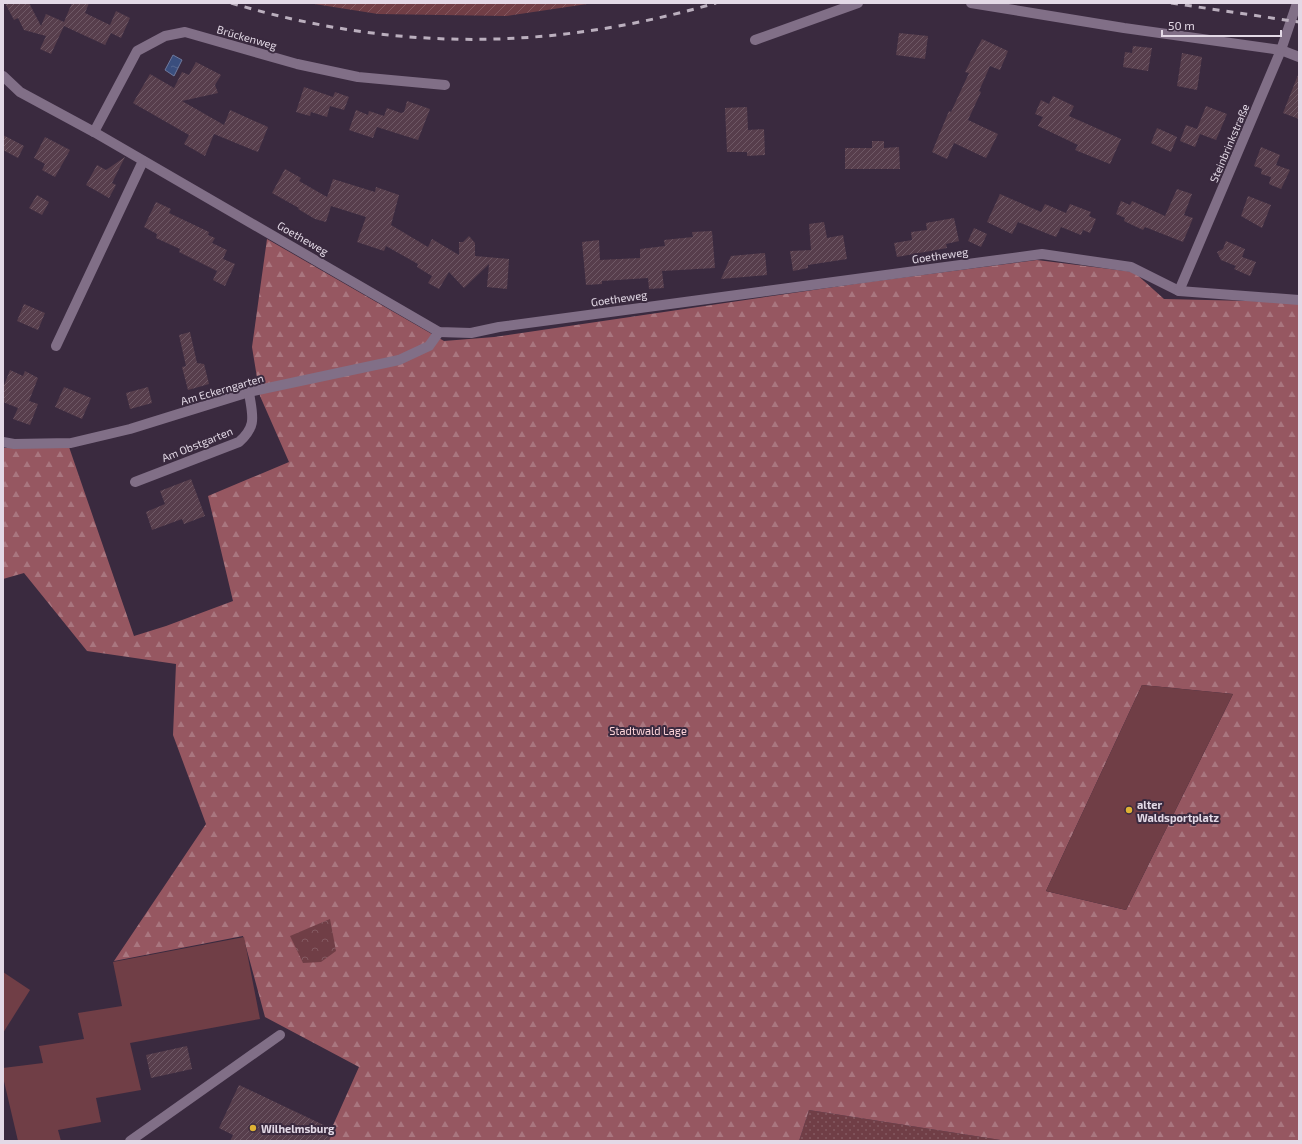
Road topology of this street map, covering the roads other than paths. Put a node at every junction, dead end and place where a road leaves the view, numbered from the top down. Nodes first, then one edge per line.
1 (858, 3) edge
2 (971, 3) edge
3 (1297, 3) edge
4 (755, 40) dead end
5 (1281, 50) junction
6 (1299, 57) edge
7 (3, 76) edge
8 (445, 85) dead end
9 (94, 132) junction
10 (143, 161) junction
11 (1179, 291) junction
12 (1299, 300) edge
13 (439, 332) junction
14 (56, 346) dead end
15 (249, 392) junction
16 (3, 442) edge
17 (135, 482) dead end
18 (280, 1035) dead end
19 (130, 1141) edge

1 - 4 street
2 - 5 street
3 - 5 street, Steinbrinkstraße
5 - 6 street
5 - 11 street, Steinbrinkstraße
7 - 9 street, Goetheweg
8 - 9 street, Brückenweg
9 - 10 street, Goetheweg
10 - 13 street, Goetheweg
10 - 14 street
11 - 12 street, Goetheweg
11 - 13 street, Goetheweg
13 - 15 street, Am Eckerngarten
15 - 16 street, Am Eckerngarten
15 - 17 street, Am Obstgarten
18 - 19 street

